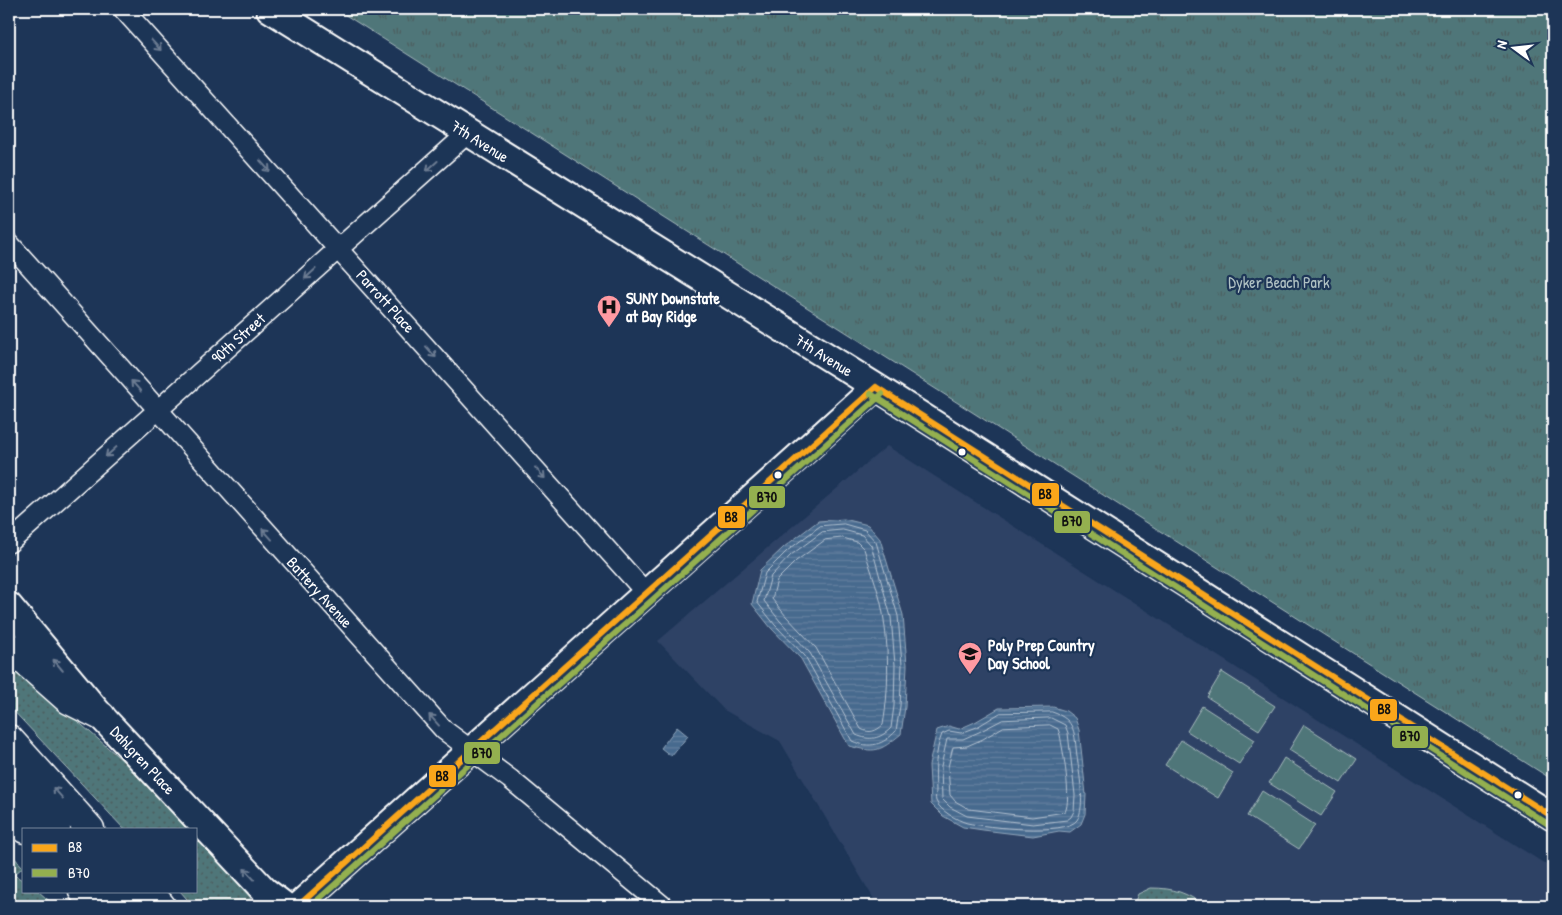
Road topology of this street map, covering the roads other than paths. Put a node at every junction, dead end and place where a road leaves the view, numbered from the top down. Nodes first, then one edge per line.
1 (123, 9) edge
2 (270, 9) edge
3 (468, 133) junction
4 (9, 243) edge
5 (339, 248) junction
6 (876, 388) junction
7 (158, 411) junction
8 (9, 543) edge
9 (646, 594) junction
10 (9, 606) edge
11 (9, 647) edge
12 (101, 716) junction
13 (9, 739) edge
14 (472, 750) junction
15 (9, 780) edge
16 (9, 811) edge
17 (1553, 817) edge
18 (25, 828) edge
19 (55, 828) edge
20 (89, 828) edge
21 (84, 892) edge
22 (115, 892) edge
23 (149, 892) edge
24 (97, 906) edge
25 (128, 906) edge
26 (161, 906) edge
27 (285, 906) edge
28 (298, 906) edge
29 (663, 906) edge

1 -> 5 street, Parrott Place
2 - 3 main road, 7th Avenue
3 -> 5 street, 90th Street
3 - 6 main road, 7th Avenue
7 -> 4 street, Battery Avenue
5 -> 7 street, 90th Street
5 -> 9 street, Parrott Place
6 - 9 main road
6 - 17 main road, 7th Avenue
7 -> 8 street, 90th Street
14 -> 7 street, Battery Avenue
9 - 14 main road
12 -> 10 main road, Dahlgren Place
11 - 12 highway
27 -> 12 main road, Dahlgren Place
20 -> 13 highway
14 - 28 main road
14 - 29 street, Battery Avenue
15 - 19 highway
16 - 18 highway
21 - 24 highway
22 - 25 highway
23 - 26 highway

